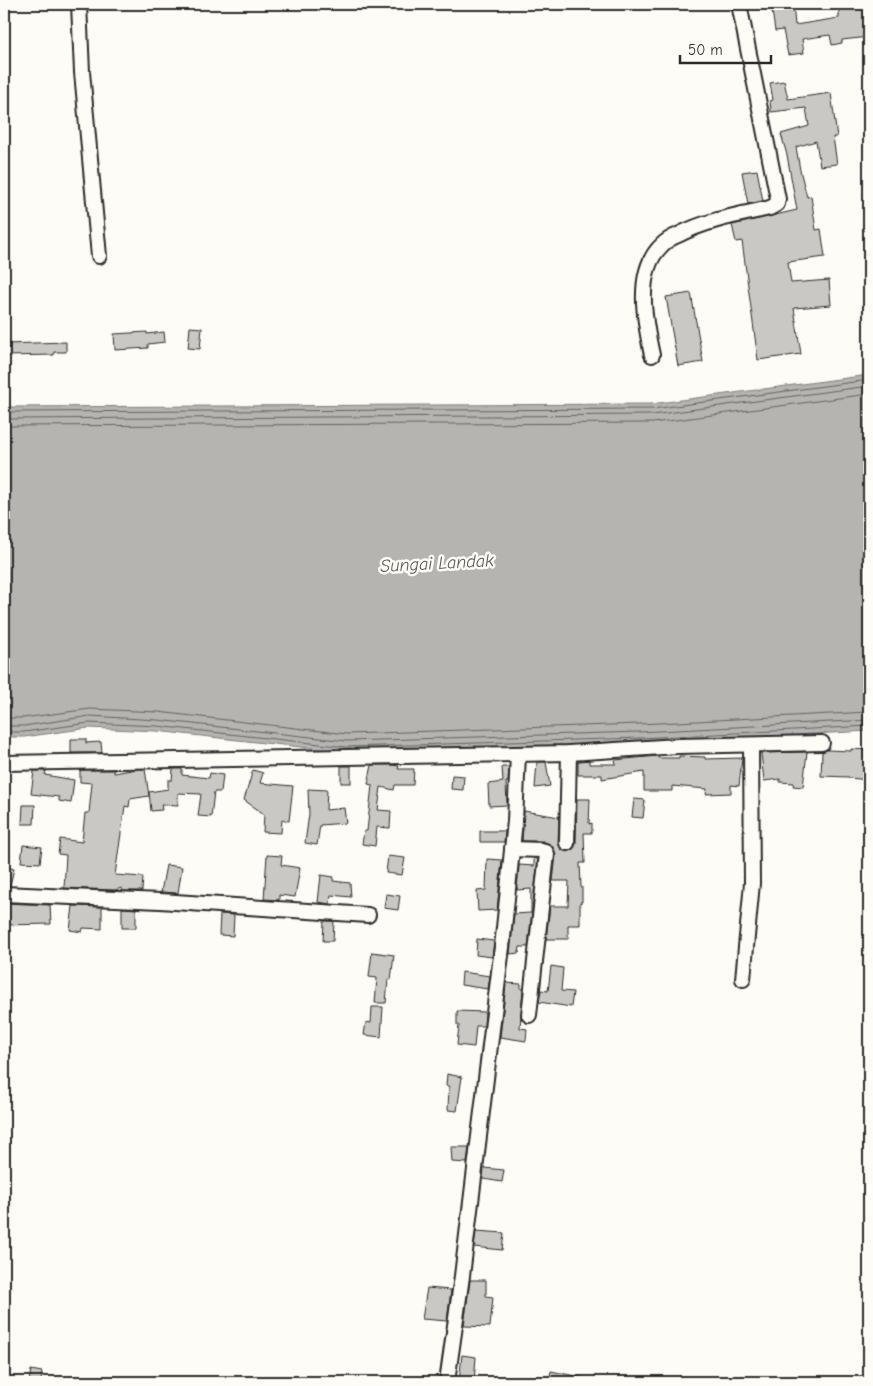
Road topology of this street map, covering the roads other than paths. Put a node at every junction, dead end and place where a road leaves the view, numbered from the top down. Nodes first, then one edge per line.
1 (79, 4) edge
2 (739, 4) edge
3 (99, 256) dead end
4 (652, 355) dead end
5 (822, 743) dead end
6 (750, 745) junction
7 (569, 753) junction
8 (518, 754) junction
9 (4, 763) edge
10 (567, 843) dead end
11 (512, 848) junction
12 (4, 894) edge
13 (368, 915) dead end
14 (743, 979) dead end
15 (529, 1015) dead end
16 (447, 1382) edge

1 - 3 street
2 - 4 street
5 - 6 street
6 - 7 street
6 - 14 street
7 - 8 street
7 - 10 street
8 - 9 street
8 - 11 street
11 - 15 street
11 - 16 street
12 - 13 street

